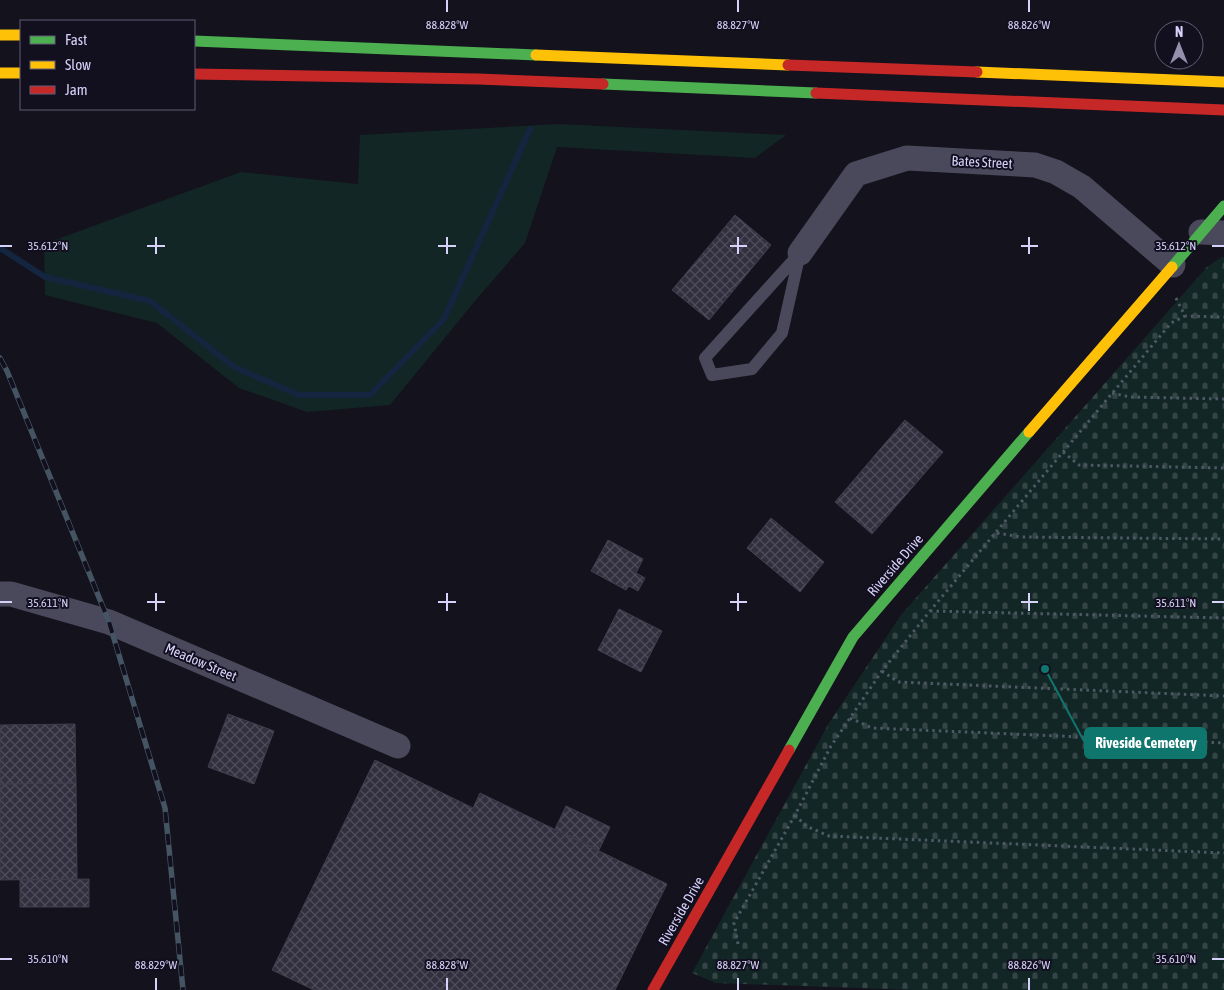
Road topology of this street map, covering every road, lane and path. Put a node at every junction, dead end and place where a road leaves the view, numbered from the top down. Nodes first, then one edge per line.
1 (0, 35) edge
2 (20, 35) edge
3 (195, 41) edge
4 (0, 73) edge
5 (20, 73) edge
6 (195, 74) edge
7 (1224, 82) edge
8 (1224, 110) edge
9 (1224, 206) edge
10 (1213, 233) edge
11 (800, 253) junction
12 (1169, 270) junction
13 (1185, 316) junction
14 (1224, 317) edge
15 (1112, 393) junction
16 (1224, 399) edge
17 (1062, 452) junction
18 (1224, 468) edge
19 (996, 533) junction
20 (1224, 540) edge
21 (0, 594) edge
22 (930, 612) junction
23 (1224, 618) edge
24 (882, 671) junction
25 (1224, 696) edge
26 (850, 718) junction
27 (1224, 743) edge
28 (398, 746) dead end
29 (795, 815) junction
30 (1224, 853) edge
31 (738, 944) dead end
32 (653, 990) edge

1 - 2 main road
3 - 7 main road
4 - 5 main road
6 - 8 main road
9 - 10 main road, Riverside Drive
10 - 12 main road, Riverside Drive
11 - 11 lane
11 - 12 street, Bates Street
12 - 13 path
12 - 32 main road, Riverside Drive
13 - 14 path
13 - 15 path
15 - 16 path
15 - 17 path
17 - 18 path
17 - 19 path
19 - 20 path
19 - 22 path
21 - 28 street, Meadow Street
22 - 23 path
22 - 24 path
24 - 25 path
24 - 26 path
26 - 27 path
26 - 29 path
29 - 30 path
29 - 31 path

